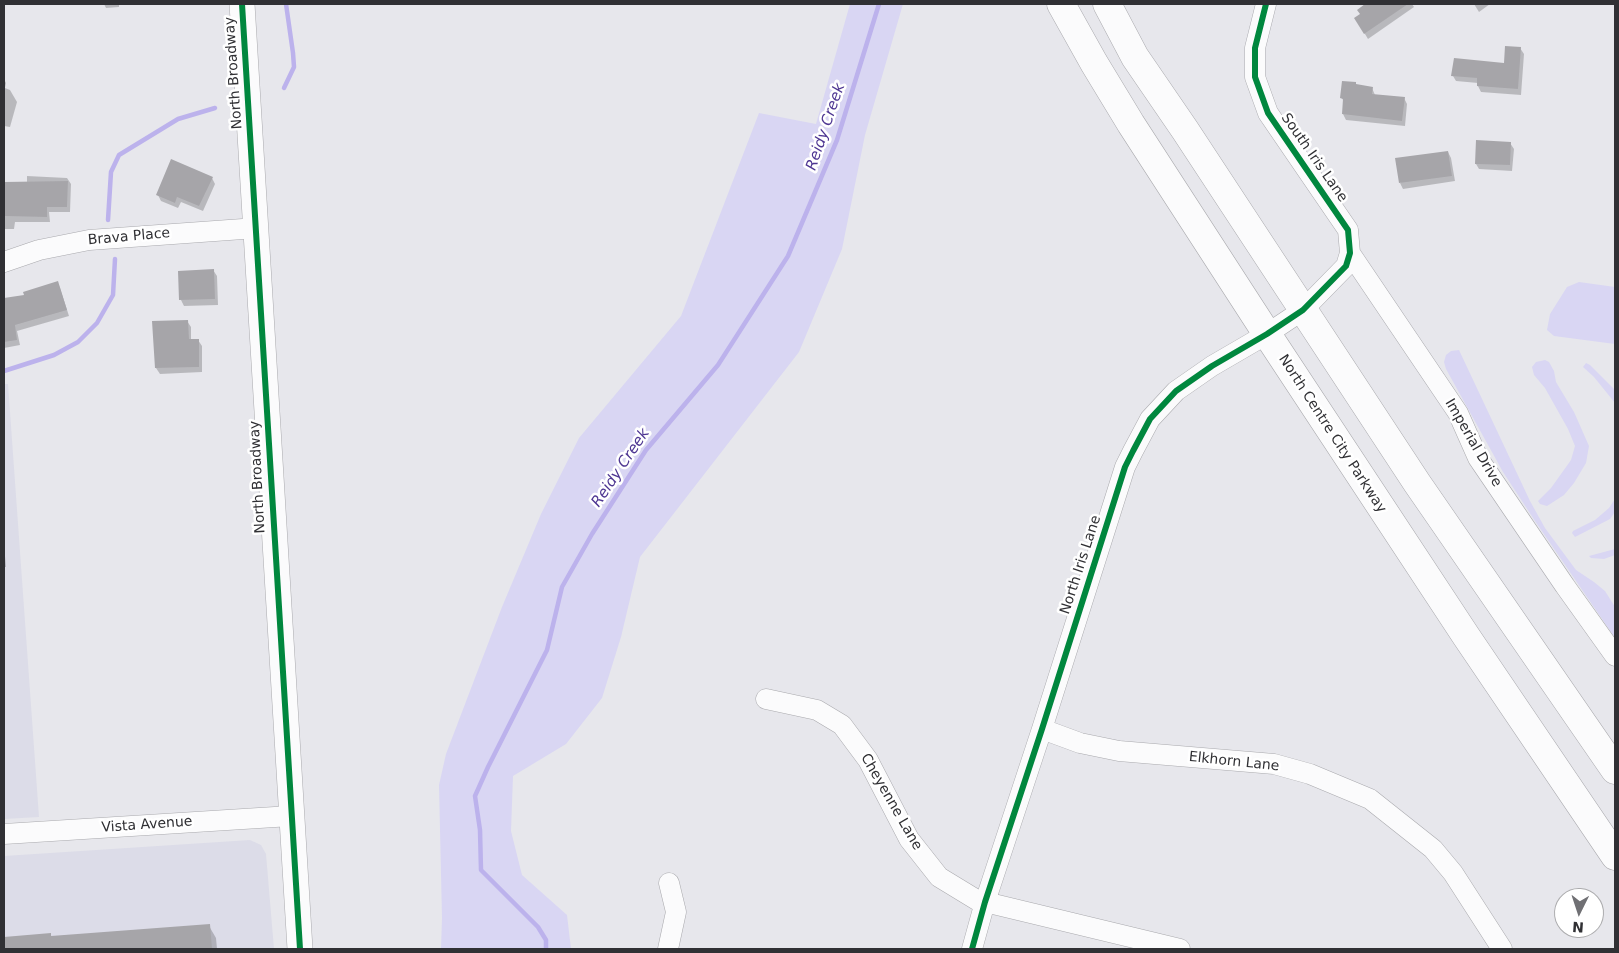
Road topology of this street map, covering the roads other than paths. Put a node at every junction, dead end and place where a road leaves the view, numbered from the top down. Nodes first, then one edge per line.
1 (242, 4) edge
2 (1062, 4) edge
3 (1107, 4) edge
4 (1266, 4) edge
5 (257, 228) junction
6 (1350, 253) junction
7 (4, 262) edge
8 (1303, 310) junction
9 (1267, 334) junction
10 (1615, 656) edge
11 (766, 699) dead end
12 (1042, 729) junction
13 (1614, 765) edge
14 (291, 816) junction
15 (4, 834) edge
16 (1615, 856) edge
17 (669, 883) dead end
18 (985, 903) junction
19 (300, 949) edge
20 (668, 949) edge
21 (972, 949) edge
22 (1180, 949) edge
23 (1502, 949) edge

1 - 5 main road, North Broadway
2 - 9 highway, North Centre City Parkway
3 - 8 highway
4 - 6 street, South Iris Lane
5 - 7 street, Brava Place
5 - 14 main road, North Broadway
6 - 8 street
6 - 10 street, Imperial Drive
8 - 9 street, North Iris Lane
8 - 13 highway
9 - 12 street, North Iris Lane
9 - 16 highway, North Centre City Parkway
11 - 18 street, Cheyenne Lane
12 - 18 street, North Iris Lane
12 - 23 street, Elkhorn Lane
14 - 15 street, Vista Avenue
14 - 19 main road, North Broadway
17 - 20 street
18 - 21 street, North Iris Lane
18 - 22 street, Cheyenne Lane

